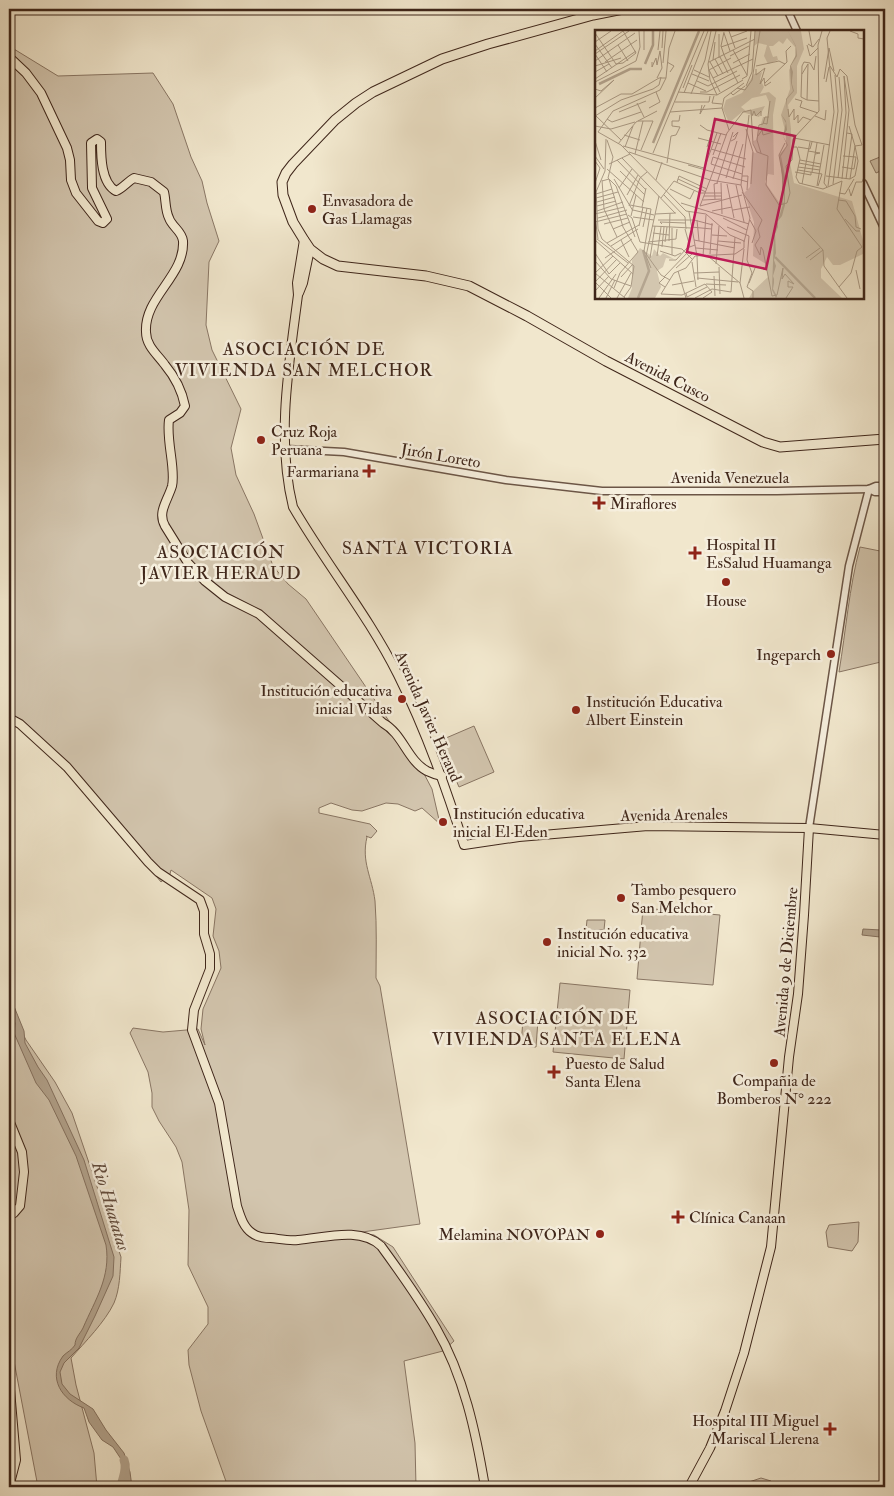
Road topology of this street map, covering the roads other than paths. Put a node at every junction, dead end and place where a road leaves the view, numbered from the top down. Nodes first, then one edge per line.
1 (623, 9) edge
2 (787, 9) edge
3 (797, 30) edge
4 (9, 57) edge
5 (864, 185) edge
6 (885, 230) edge
7 (304, 240) junction
8 (310, 249) junction
9 (298, 295) junction
10 (885, 440) edge
11 (286, 449) junction
12 (885, 486) edge
13 (869, 489) junction
14 (591, 490) joint
15 (885, 492) edge
16 (9, 718) edge
17 (442, 776) junction
18 (809, 828) junction
19 (885, 835) edge
20 (464, 845) joint
21 (9, 1120) edge
22 (9, 1216) edge
23 (9, 1378) edge
24 (9, 1487) edge
25 (484, 1487) edge
26 (689, 1487) edge

1 - 7 highway
2 - 3 street
4 - 17 main road
5 - 6 street
7 - 8 highway
7 - 9 main road, Avenida Javier Heraud
8 - 9 main road, Avenida Javier Heraud
8 - 10 highway, Avenida Cusco
9 - 11 main road, Avenida Javier Heraud
11 - 14 street, Jirón Loreto
11 - 17 main road, Avenida Javier Heraud
12 - 13 street, Avenida Venezuela
13 - 14 street, Avenida Venezuela
13 - 15 street, Avenida Venezuela
13 - 18 street, Avenida 9 de Diciembre
16 - 25 main road
17 - 20 main road, Avenida Javier Heraud
18 - 19 main road, Avenida Arenales
18 - 20 main road, Avenida Arenales
18 - 26 main road, Avenida 9 de Diciembre
21 - 22 main road
23 - 24 main road

